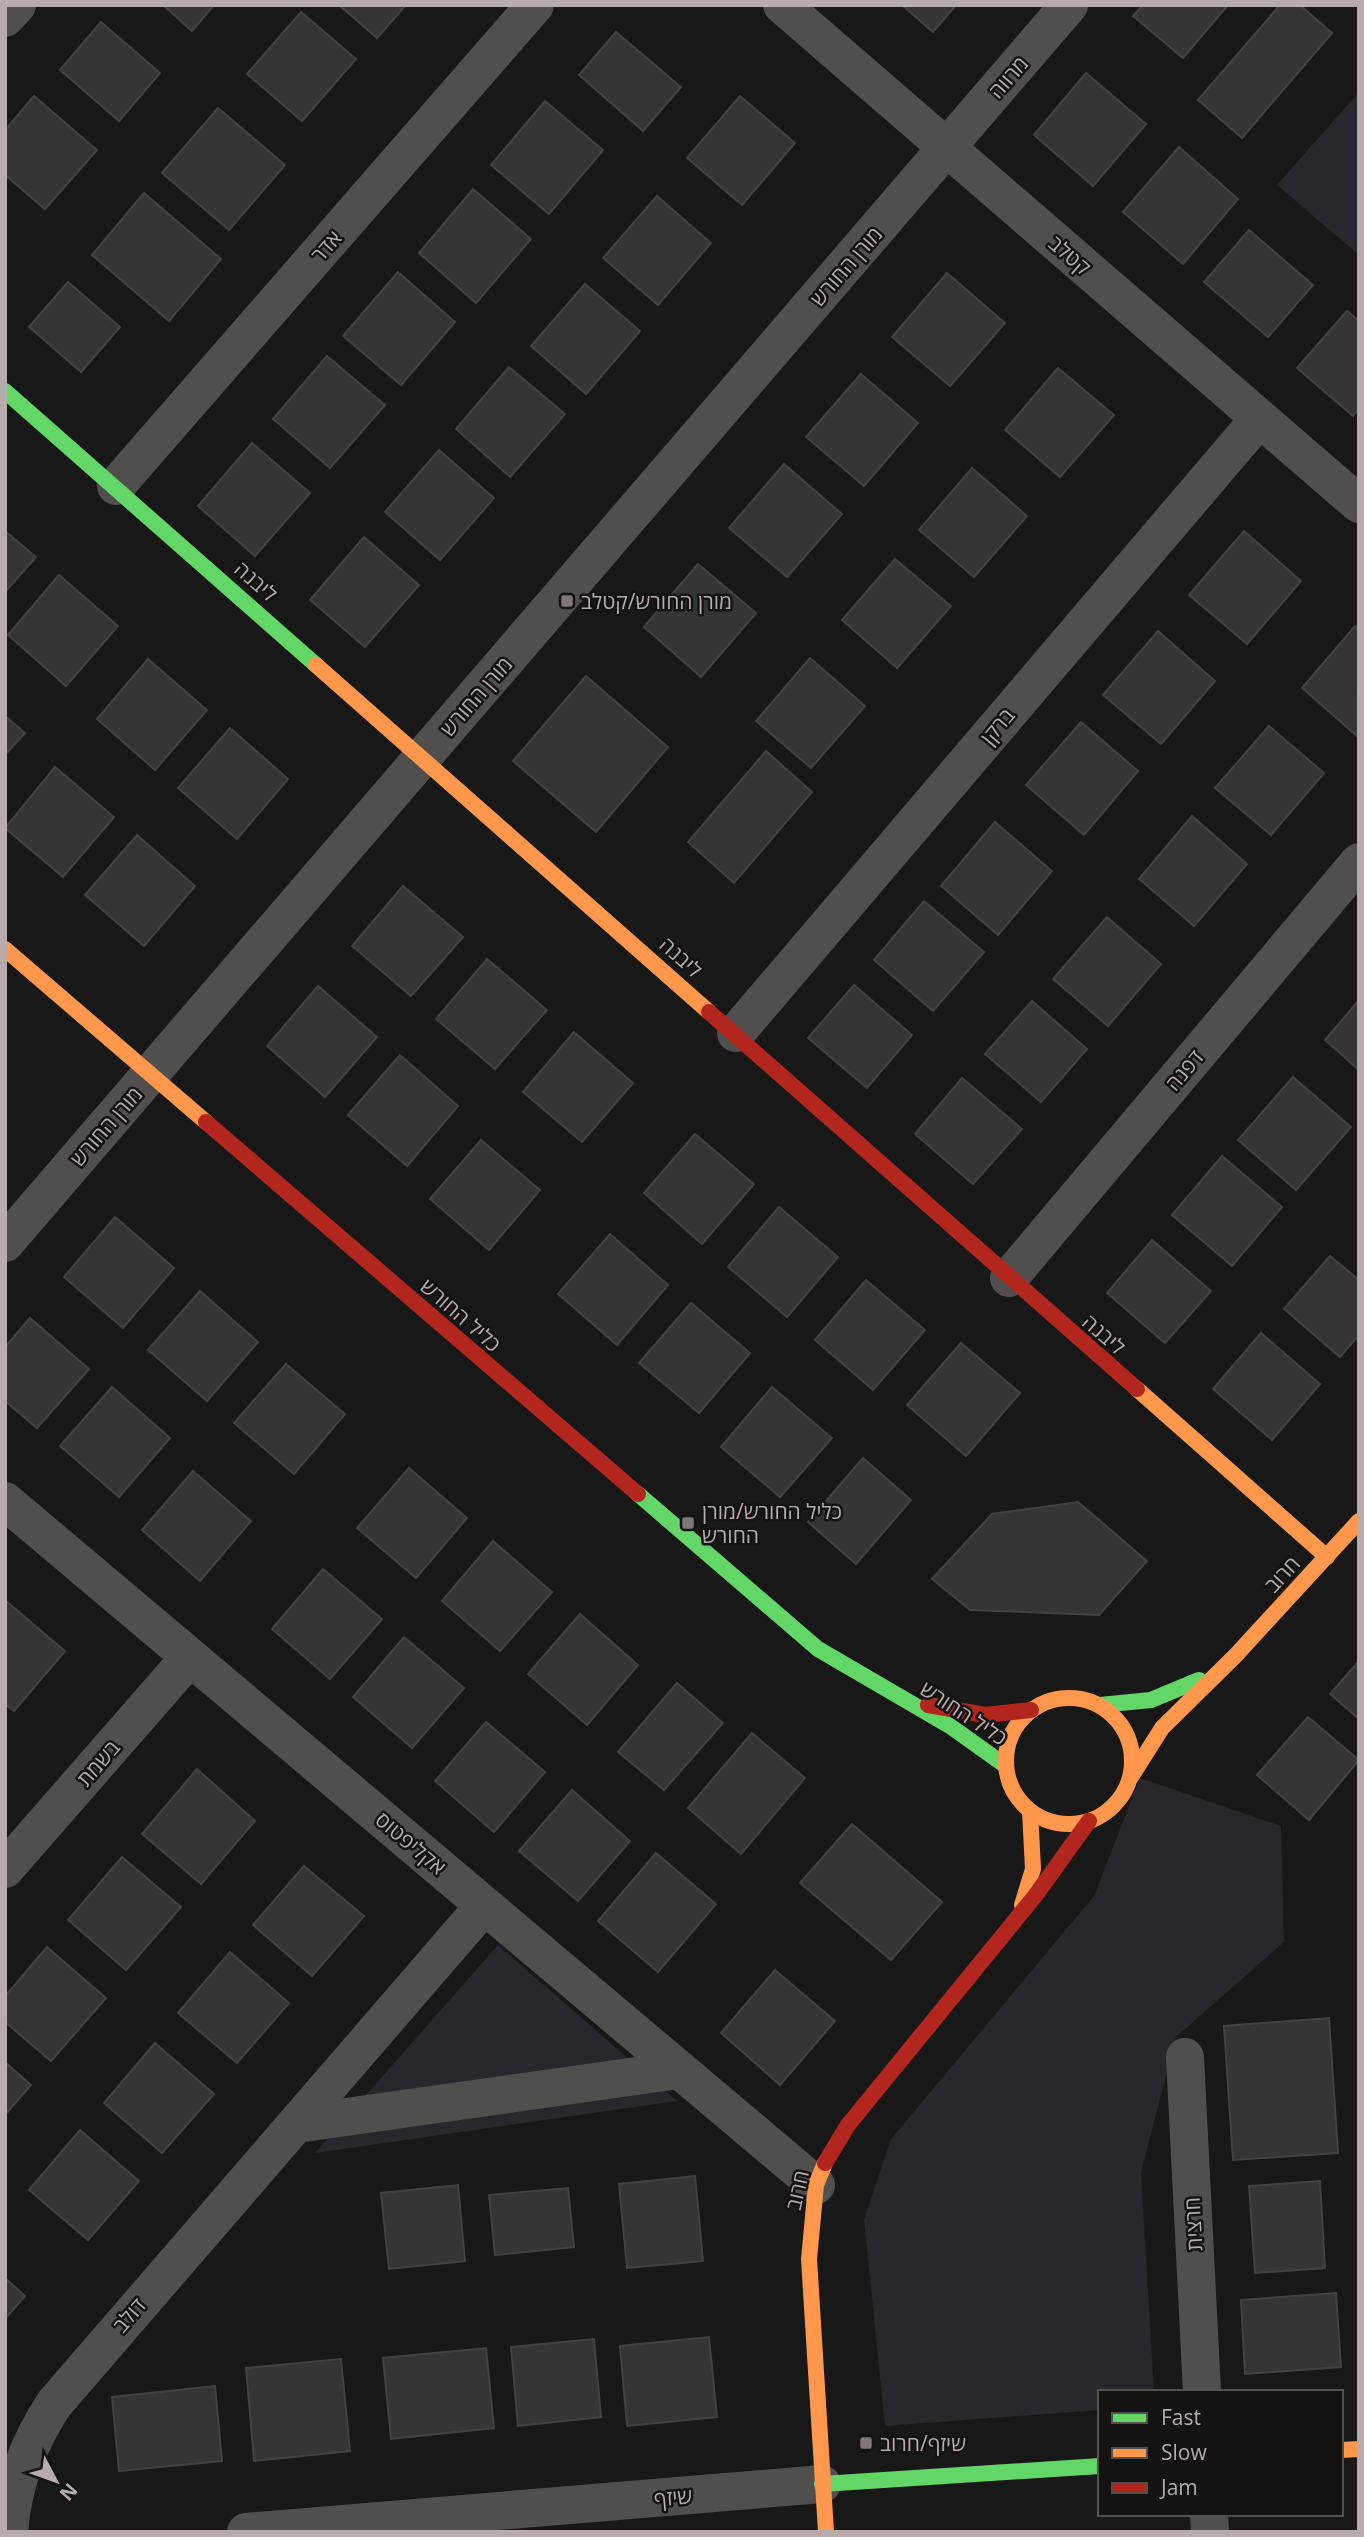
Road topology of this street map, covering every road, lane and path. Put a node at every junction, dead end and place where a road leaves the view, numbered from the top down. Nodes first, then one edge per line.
1 (17, 5) edge
2 (535, 5) edge
3 (782, 5) edge
4 (1069, 5) edge
5 (5, 18) edge
6 (947, 148) junction
7 (5, 391) edge
8 (1259, 419) junction
9 (116, 486) junction
10 (1359, 504) edge
11 (424, 757) junction
12 (1359, 862) edge
13 (5, 949) edge
14 (736, 1033) junction
15 (150, 1076) junction
16 (5, 1243) edge
17 (1009, 1278) junction
18 (5, 1501) edge
19 (1359, 1521) edge
20 (1327, 1556) junction
21 (1236, 1655) junction
22 (190, 1657) junction
23 (900, 1697) junction
24 (1100, 1705) junction
25 (1031, 1710) junction
26 (1006, 1766) junction
27 (1131, 1777) junction
28 (1030, 1811) junction
29 (1090, 1821) junction
30 (5, 1870) edge
31 (484, 1906) junction
32 (1014, 1923) junction
33 (1185, 2057) dead end
34 (679, 2070) junction
35 (296, 2124) junction
36 (816, 2185) junction
37 (1202, 2390) edge
38 (1098, 2466) edge
39 (822, 2484) junction
40 (404, 2526) edge
41 (9, 2532) edge
42 (246, 2532) edge
43 (826, 2532) edge

1 - 5 street
2 - 9 street, אדר
3 - 6 street, קטלב
4 - 6 street, מרווה
6 - 8 street, קטלב
6 - 11 street, מורן החורש
7 - 9 street, ליבנה
8 - 10 street, קטלב
8 - 14 street, ברקן
9 - 11 street, ליבנה
11 - 14 street, ליבנה
11 - 15 street, מורן החורש
12 - 17 street, דפנה
13 - 15 street, כליל החורש
14 - 17 street, ליבנה
15 - 16 street, מורן החורש
15 - 23 street, כליל החורש
17 - 20 street, ליבנה
18 - 22 street, אקליפטוס
19 - 20 street, חרוב
20 - 21 street, חרוב
21 - 24 street, חרוב
21 - 27 street, חרוב
22 - 30 street, בשמת
22 - 31 street, אקליפטוס
23 - 25 street, כליל החורש
23 - 26 street, כליל החורש
24 - 25 street
24 - 27 street
25 - 26 street
26 - 28 street
27 - 29 street
28 - 29 street
28 - 32 street, חרוב
29 - 32 street, חרוב
31 - 34 street, אקליפטוס
31 - 35 street, דולב
32 - 36 street, חרוב
33 - 37 street, חרצית
34 - 35 street
34 - 36 street, אקליפטוס
35 - 41 street, דולב
36 - 39 street, חרוב
38 - 39 street, שיזף
39 - 40 street, שיזף
39 - 43 street, חרוב
40 - 42 street, שיזף

